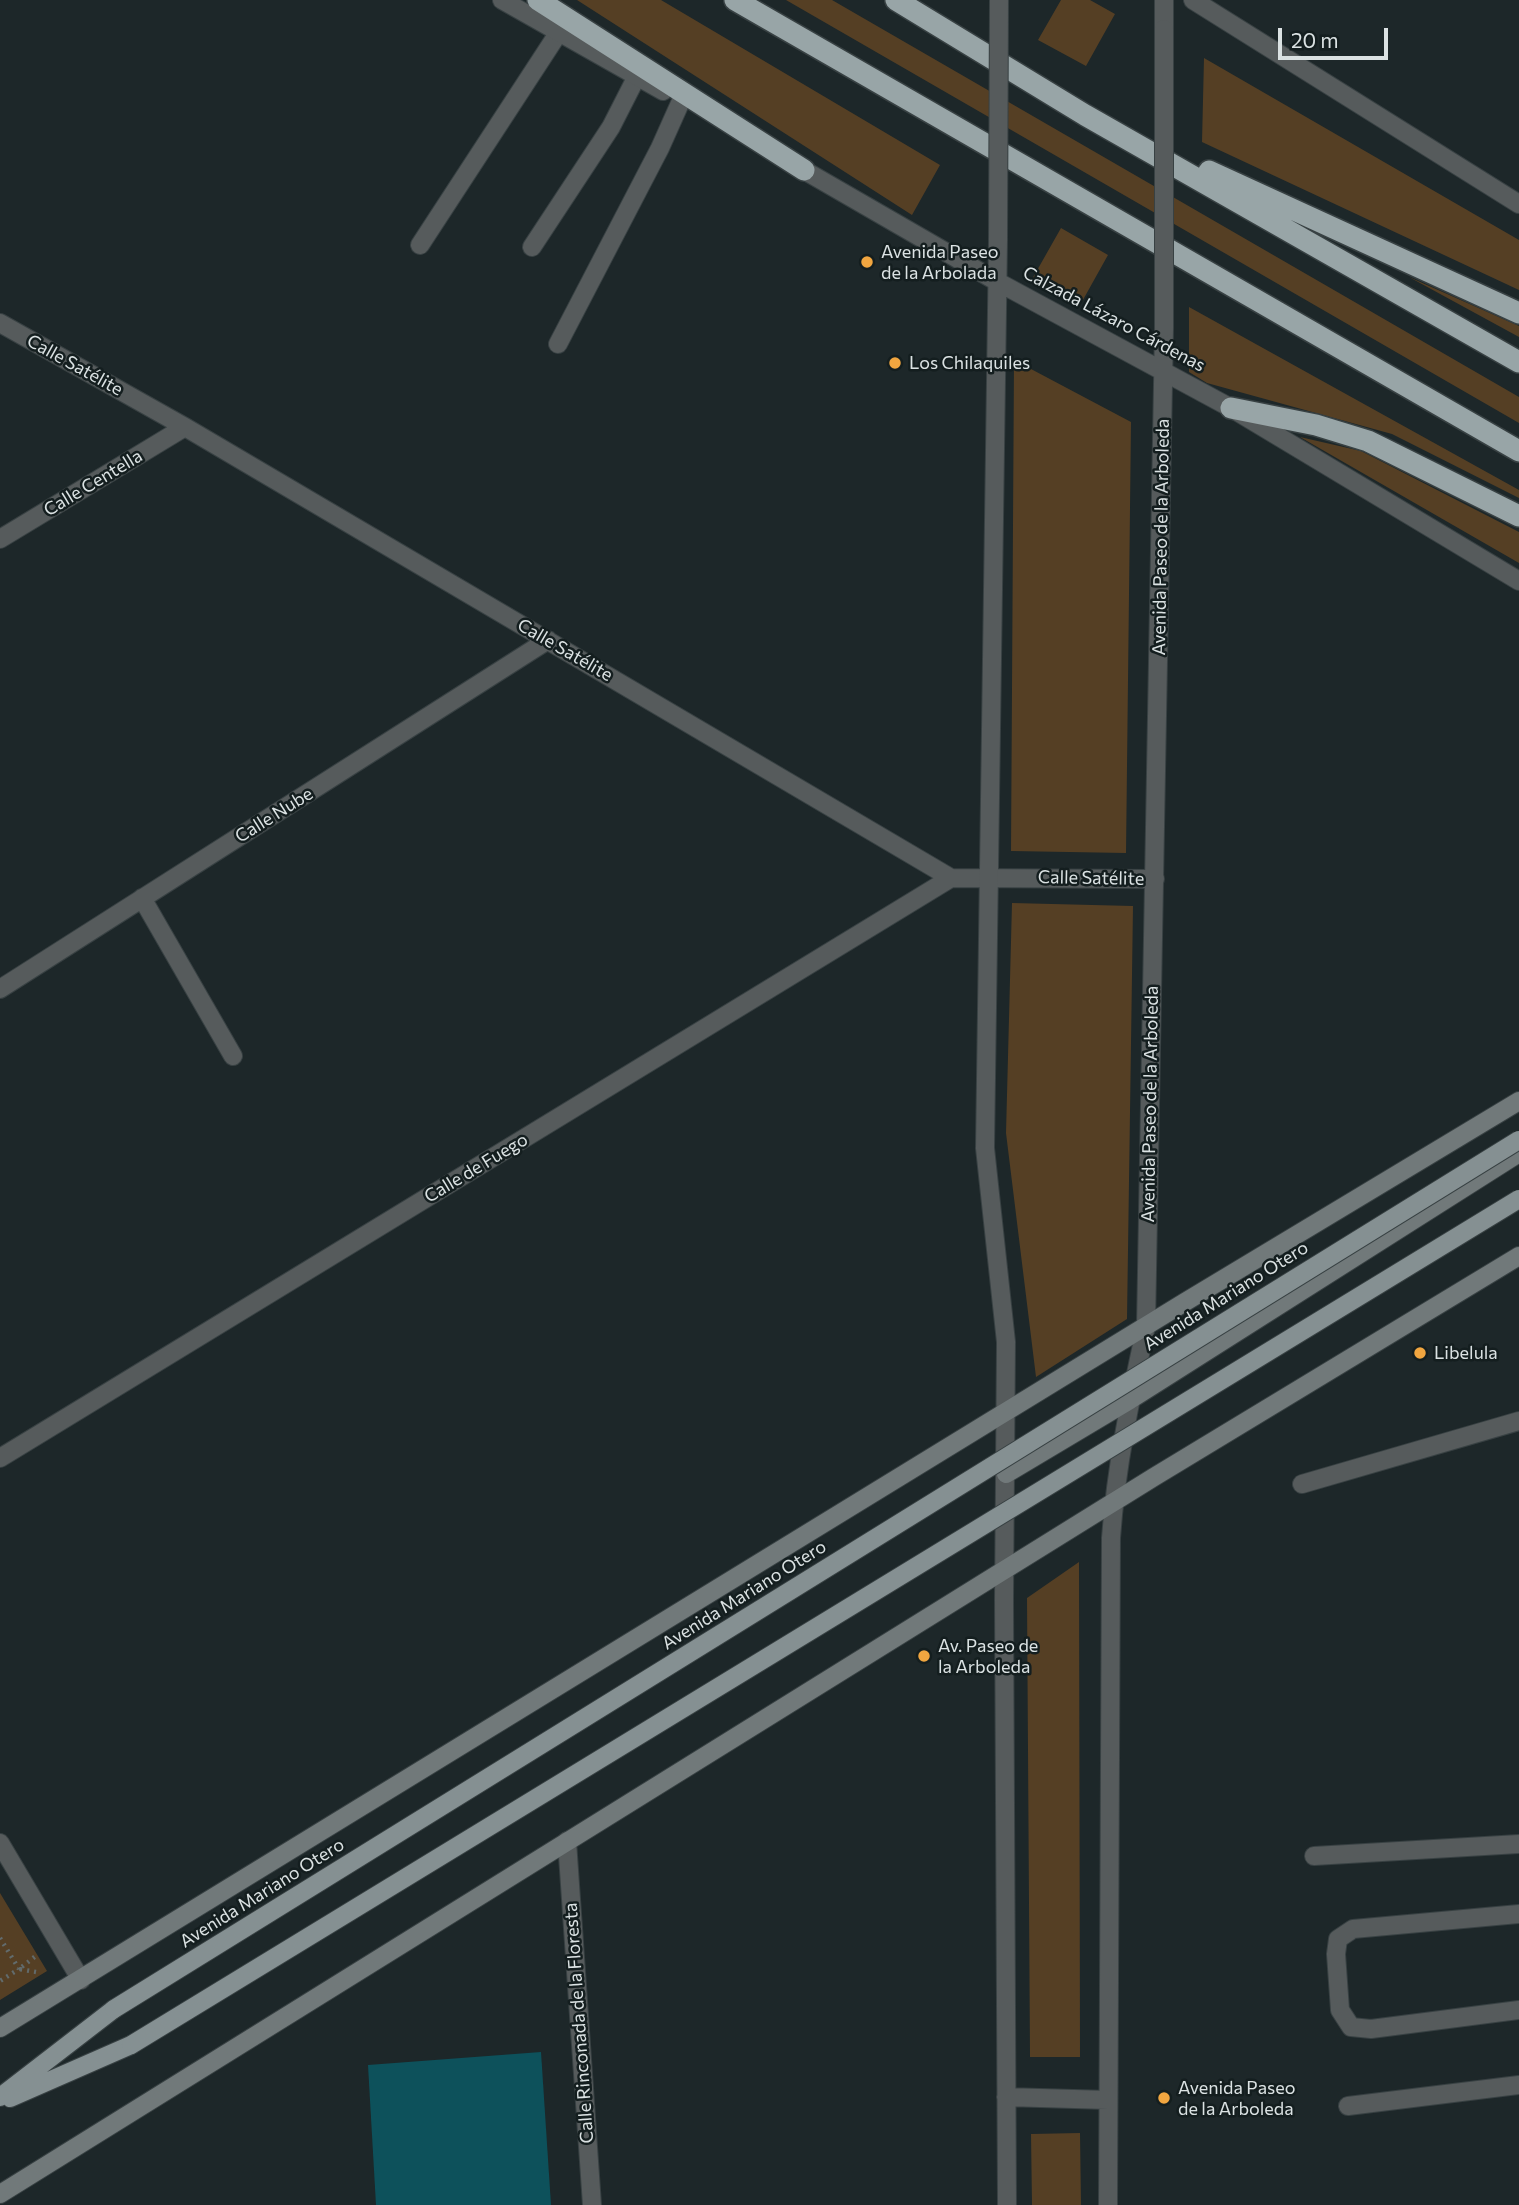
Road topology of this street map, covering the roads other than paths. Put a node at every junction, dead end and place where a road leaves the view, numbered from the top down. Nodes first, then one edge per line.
1 (502, 0) edge
2 (538, 0) edge
3 (735, 0) edge
4 (896, 0) edge
5 (999, 0) edge
6 (1164, 0) edge
7 (1193, 0) edge
8 (559, 32) junction
9 (637, 76) junction
10 (681, 101) junction
11 (1085, 115) junction
12 (804, 170) junction
13 (1519, 205) edge
14 (419, 246) dead end
15 (532, 247) dead end
16 (996, 281) junction
17 (1519, 313) edge
18 (0, 323) edge
19 (558, 344) dead end
20 (1519, 362) edge
21 (1164, 372) junction
22 (1231, 408) junction
23 (185, 427) junction
24 (1519, 451) edge
25 (1519, 516) edge
26 (0, 539) edge
27 (1519, 581) edge
28 (548, 640) junction
29 (989, 877) junction
30 (951, 878) junction
31 (1155, 879) junction
32 (142, 898) junction
33 (0, 989) edge
34 (233, 1056) dead end
35 (1519, 1101) edge
36 (1519, 1140) edge
37 (1519, 1153) edge
38 (1519, 1199) edge
39 (1519, 1255) edge
40 (1146, 1326) junction
41 (1130, 1400) junction
42 (1006, 1413) junction
43 (1519, 1421) edge
44 (0, 1458) edge
45 (1006, 1474) junction
46 (1302, 1484) dead end
47 (1113, 1502) junction
48 (1004, 1570) junction
49 (567, 1841) junction
50 (0, 1843) edge
51 (1519, 1844) edge
52 (1314, 1856) dead end
53 (1519, 1914) edge
54 (81, 1980) junction
55 (1519, 2010) edge
56 (0, 2028) edge
57 (1519, 2085) edge
58 (1006, 2097) junction
59 (0, 2100) edge
60 (1108, 2100) junction
61 (1348, 2106) dead end
62 (0, 2194) edge
63 (592, 2205) edge
64 (1007, 2205) edge
65 (1108, 2205) edge

1 - 8 street, Calzada Lázaro Cárdenas
2 - 12 highway
3 - 24 highway
4 - 11 highway
5 - 16 street, bridge
6 - 21 street, Avenida Paseo de la Arboleda, bridge
7 - 13 street
8 - 9 street, Calzada Lázaro Cárdenas
8 - 14 street
9 - 10 street, Calzada Lázaro Cárdenas
9 - 15 street
10 - 12 street, Calzada Lázaro Cárdenas
10 - 19 street
11 - 17 highway
11 - 20 highway
12 - 16 street, Calzada Lázaro Cárdenas
16 - 21 street, Calzada Lázaro Cárdenas
16 - 29 street
18 - 23 street, Calle Satélite
21 - 22 street, Calzada Lázaro Cárdenas
21 - 31 street, Avenida Paseo de la Arboleda
22 - 25 highway
22 - 27 street, Calzada Lázaro Cárdenas
23 - 26 street, Calle Centella
23 - 28 street, Calle Satélite
28 - 30 street, Calle Satélite
28 - 32 street, Calle Nube
29 - 30 street, Calle Satélite
29 - 31 street, Calle Satélite
29 - 42 street
30 - 44 street, Calle de Fuego
31 - 40 street, Avenida Paseo de la Arboleda
32 - 33 street, Calle Nube
32 - 34 street
35 - 40 main road, Avenida Mariano Otero
36 - 59 main road, Avenida Mariano Otero, bridge
37 - 41 main road
38 - 59 main road, Avenida Mariano Otero, bridge
39 - 47 main road
40 - 41 street, Avenida Paseo de la Arboleda
40 - 42 main road, Avenida Mariano Otero
41 - 45 main road
41 - 47 street, Avenida Paseo de la Arboleda
42 - 45 street
42 - 54 main road, Avenida Mariano Otero
43 - 46 street
45 - 48 street
47 - 48 main road
47 - 60 street, Avenida Paseo de la Arboleda
48 - 49 main road
48 - 58 street
49 - 62 main road
49 - 63 street, Calle Rinconada de la Floresta
50 - 54 street
51 - 52 street
53 - 55 street
54 - 56 main road, Avenida Mariano Otero
57 - 61 street
58 - 60 street
58 - 64 street
60 - 65 street, Avenida Paseo de la Arboleda

